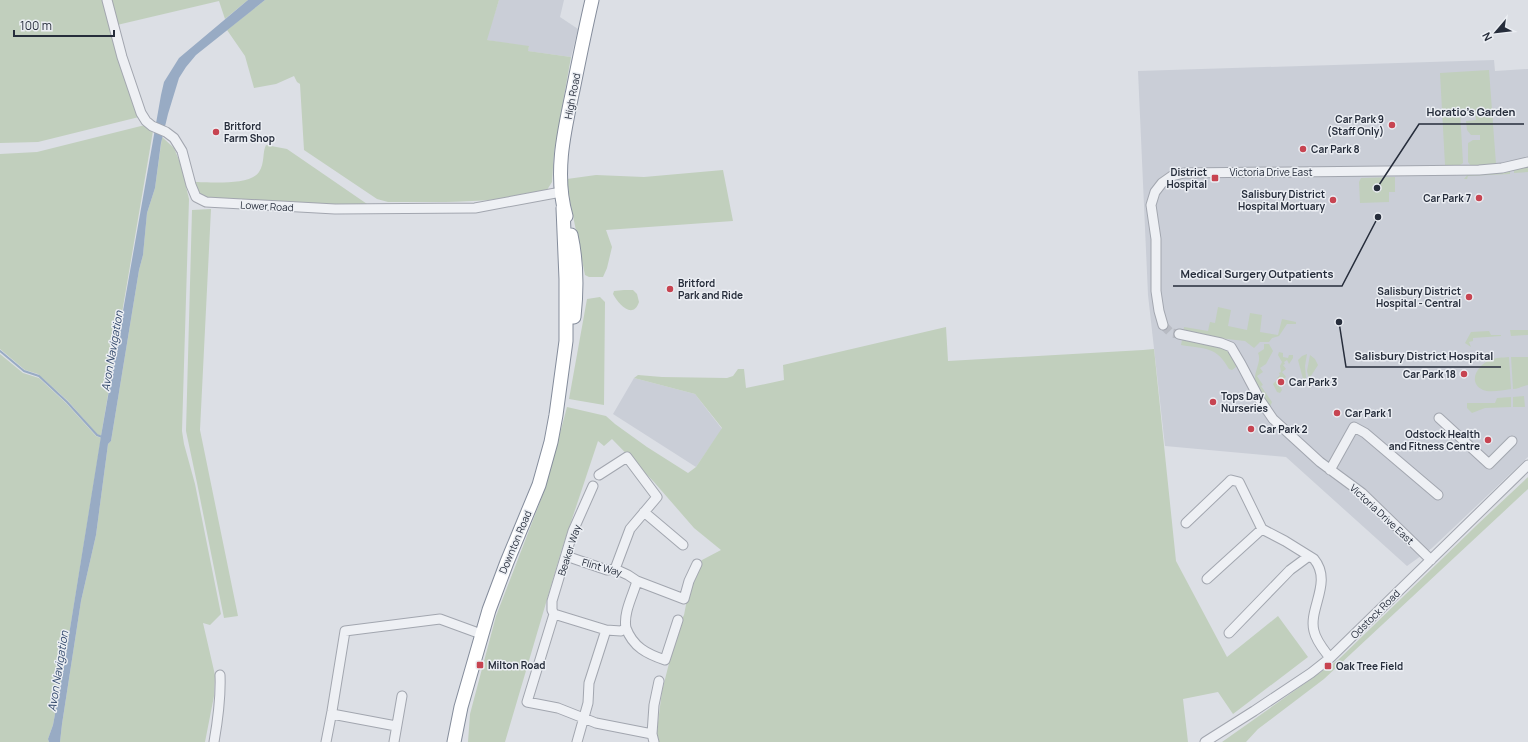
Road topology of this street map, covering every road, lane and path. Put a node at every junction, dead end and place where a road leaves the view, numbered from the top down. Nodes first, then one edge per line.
1 (107, 0) edge
2 (592, 0) edge
3 (1528, 162) edge
4 (561, 192) junction
5 (1163, 325) dead end
6 (1179, 334) tunnel mouth
7 (1439, 418) dead end
8 (1512, 441) dead end
9 (1528, 465) edge
10 (1330, 470) junction
11 (599, 476) dead end
12 (593, 486) dead end
13 (1438, 495) dead end
14 (644, 512) junction
15 (1186, 523) dead end
16 (1262, 529) junction
17 (683, 545) dead end
18 (566, 556) junction
19 (1309, 556) junction
20 (1431, 560) junction
21 (697, 564) dead end
22 (616, 569) junction
23 (1207, 579) dead end
24 (637, 581) junction
25 (554, 614) junction
26 (678, 620) dead end
27 (626, 628) junction
28 (606, 630) junction
29 (1229, 633) dead end
30 (481, 634) junction
31 (1330, 658) junction
32 (220, 675) dead end
33 (659, 681) dead end
34 (402, 696) dead end
35 (332, 714) junction
36 (584, 718) junction
37 (396, 726) junction
38 (653, 738) edge
39 (214, 742) edge
40 (326, 742) edge
41 (394, 742) edge
42 (454, 742) edge
43 (577, 742) edge
44 (1205, 742) edge

1 - 4 street, Lower Road
2 - 4 highway, High Road
3 - 5 street, Victoria Drive East
4 - 30 highway, Downton Road
6 - 10 street, Victoria Drive East
7 - 8 street
9 - 20 street, Odstock Road
10 - 13 street
10 - 20 street, Victoria Drive East
11 - 14 street
12 - 18 street, Beaker Way
14 - 17 street
14 - 22 street
15 - 16 street
16 - 19 street
16 - 23 street
18 - 22 street, Flint Way
18 - 25 street, Beaker Way
19 - 29 street
19 - 31 street
20 - 31 street, Odstock Road
21 - 24 street, Flint Way
22 - 24 street, Flint Way
24 - 27 street
25 - 28 street
25 - 36 street, Beaker Way
26 - 27 street
27 - 28 street
28 - 36 street
30 - 35 street
30 - 42 highway, Downton Road
31 - 44 street, Odstock Road
32 - 39 street
33 - 38 street
34 - 37 street
35 - 37 street
35 - 40 street
36 - 38 street
36 - 43 street
37 - 41 street

